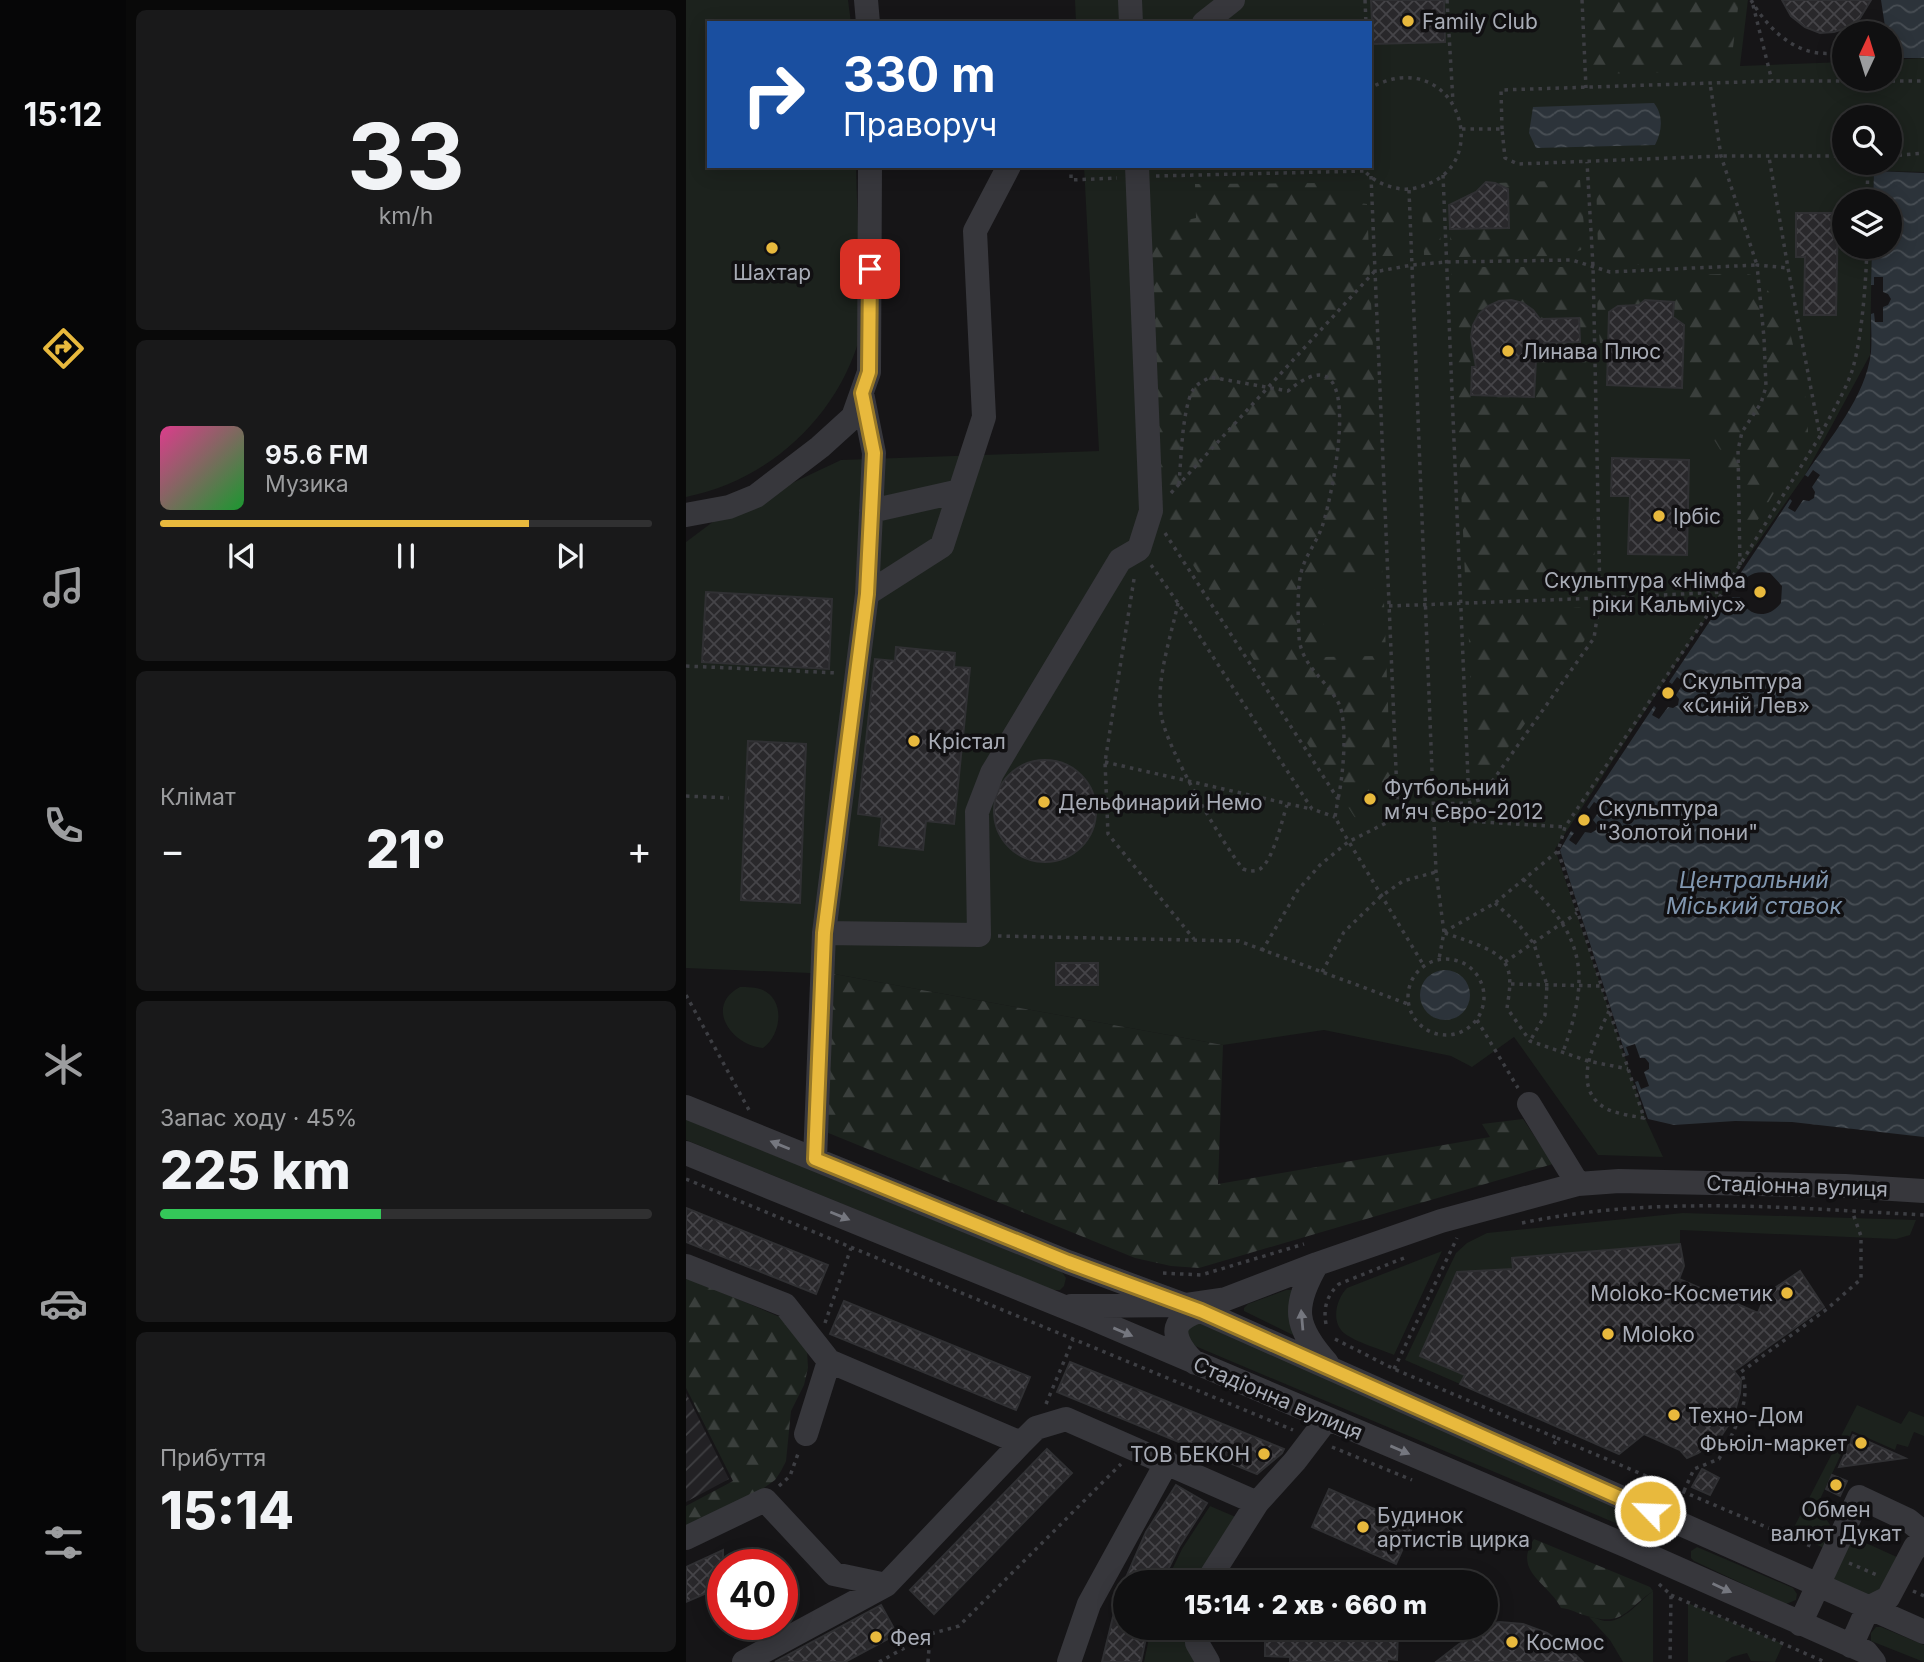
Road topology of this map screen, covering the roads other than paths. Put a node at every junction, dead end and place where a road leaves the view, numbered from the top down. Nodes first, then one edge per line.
1 (1130, 0) edge
2 (1233, 0) edge
3 (1131, 21) edge
4 (1207, 21) edge
5 (870, 168) edge
6 (1008, 168) edge
7 (1138, 171) edge
8 (862, 393) junction
9 (960, 491) junction
10 (872, 511) junction
11 (686, 515) edge
12 (867, 594) junction
13 (824, 933) junction
14 (1529, 1104) road end
15 (686, 1107) edge
16 (686, 1153) edge
17 (815, 1159) junction
18 (1578, 1184) junction
19 (1924, 1191) edge
20 (1311, 1254) junction
21 (686, 1266) edge
22 (1060, 1306) junction
23 (1193, 1308) junction
24 (823, 1353) junction
25 (1195, 1363) junction
26 (1332, 1369) junction
27 (1319, 1429) junction
28 (806, 1434) road end
29 (1028, 1436) junction
30 (1167, 1462) junction
31 (1257, 1503) junction
32 (1650, 1511) junction
33 (1924, 1533) edge
34 (1709, 1537) junction
35 (686, 1538) edge
36 (1924, 1545) edge
37 (1627, 1546) junction
38 (1215, 1570) edge
39 (1687, 1571) junction
40 (886, 1585) junction
41 (1817, 1586) junction
42 (1868, 1608) junction
43 (1800, 1624) junction
44 (1924, 1632) edge
45 (1197, 1640) edge
46 (1863, 1653) edge
47 (744, 1662) edge
48 (1069, 1662) edge
49 (1208, 1662) edge

1 - 3 street
2 - 4 street
5 - 8 street
6 - 9 street
7 - 13 street
8 - 10 street
8 - 11 street
9 - 10 street
9 - 12 street
10 - 12 street
12 - 13 street
13 - 17 street
14 - 18 street
17 -> 15 street
16 -> 22 street, Стадіонна вулиця
17 - 23 street
18 - 19 street, Стадіонна вулиця
18 - 20 street, Стадіонна вулиця
20 - 23 street, Стадіонна вулиця
26 -> 20 street
21 - 24 street
22 - 23 street
22 -> 25 street, Стадіонна вулиця
23 - 25 street
23 - 26 street
24 - 28 street
24 - 29 street
25 - 27 street, Стадіонна вулиця
26 - 32 street
27 - 31 street
27 -> 37 street, Стадіонна вулиця
29 - 30 street
29 - 40 street
30 - 31 street
30 - 48 street
31 - 38 street
32 - 34 street
32 - 37 street
33 - 41 street
34 - 39 street
34 - 41 street
35 - 40 street
36 - 42 street
37 - 39 street, Стадіонна вулиця
39 -> 43 street, Стадіонна вулиця
40 - 47 street
41 - 42 street
41 - 43 street
42 - 44 street
42 - 46 street
43 - 46 street, Стадіонна вулиця
45 - 49 street

